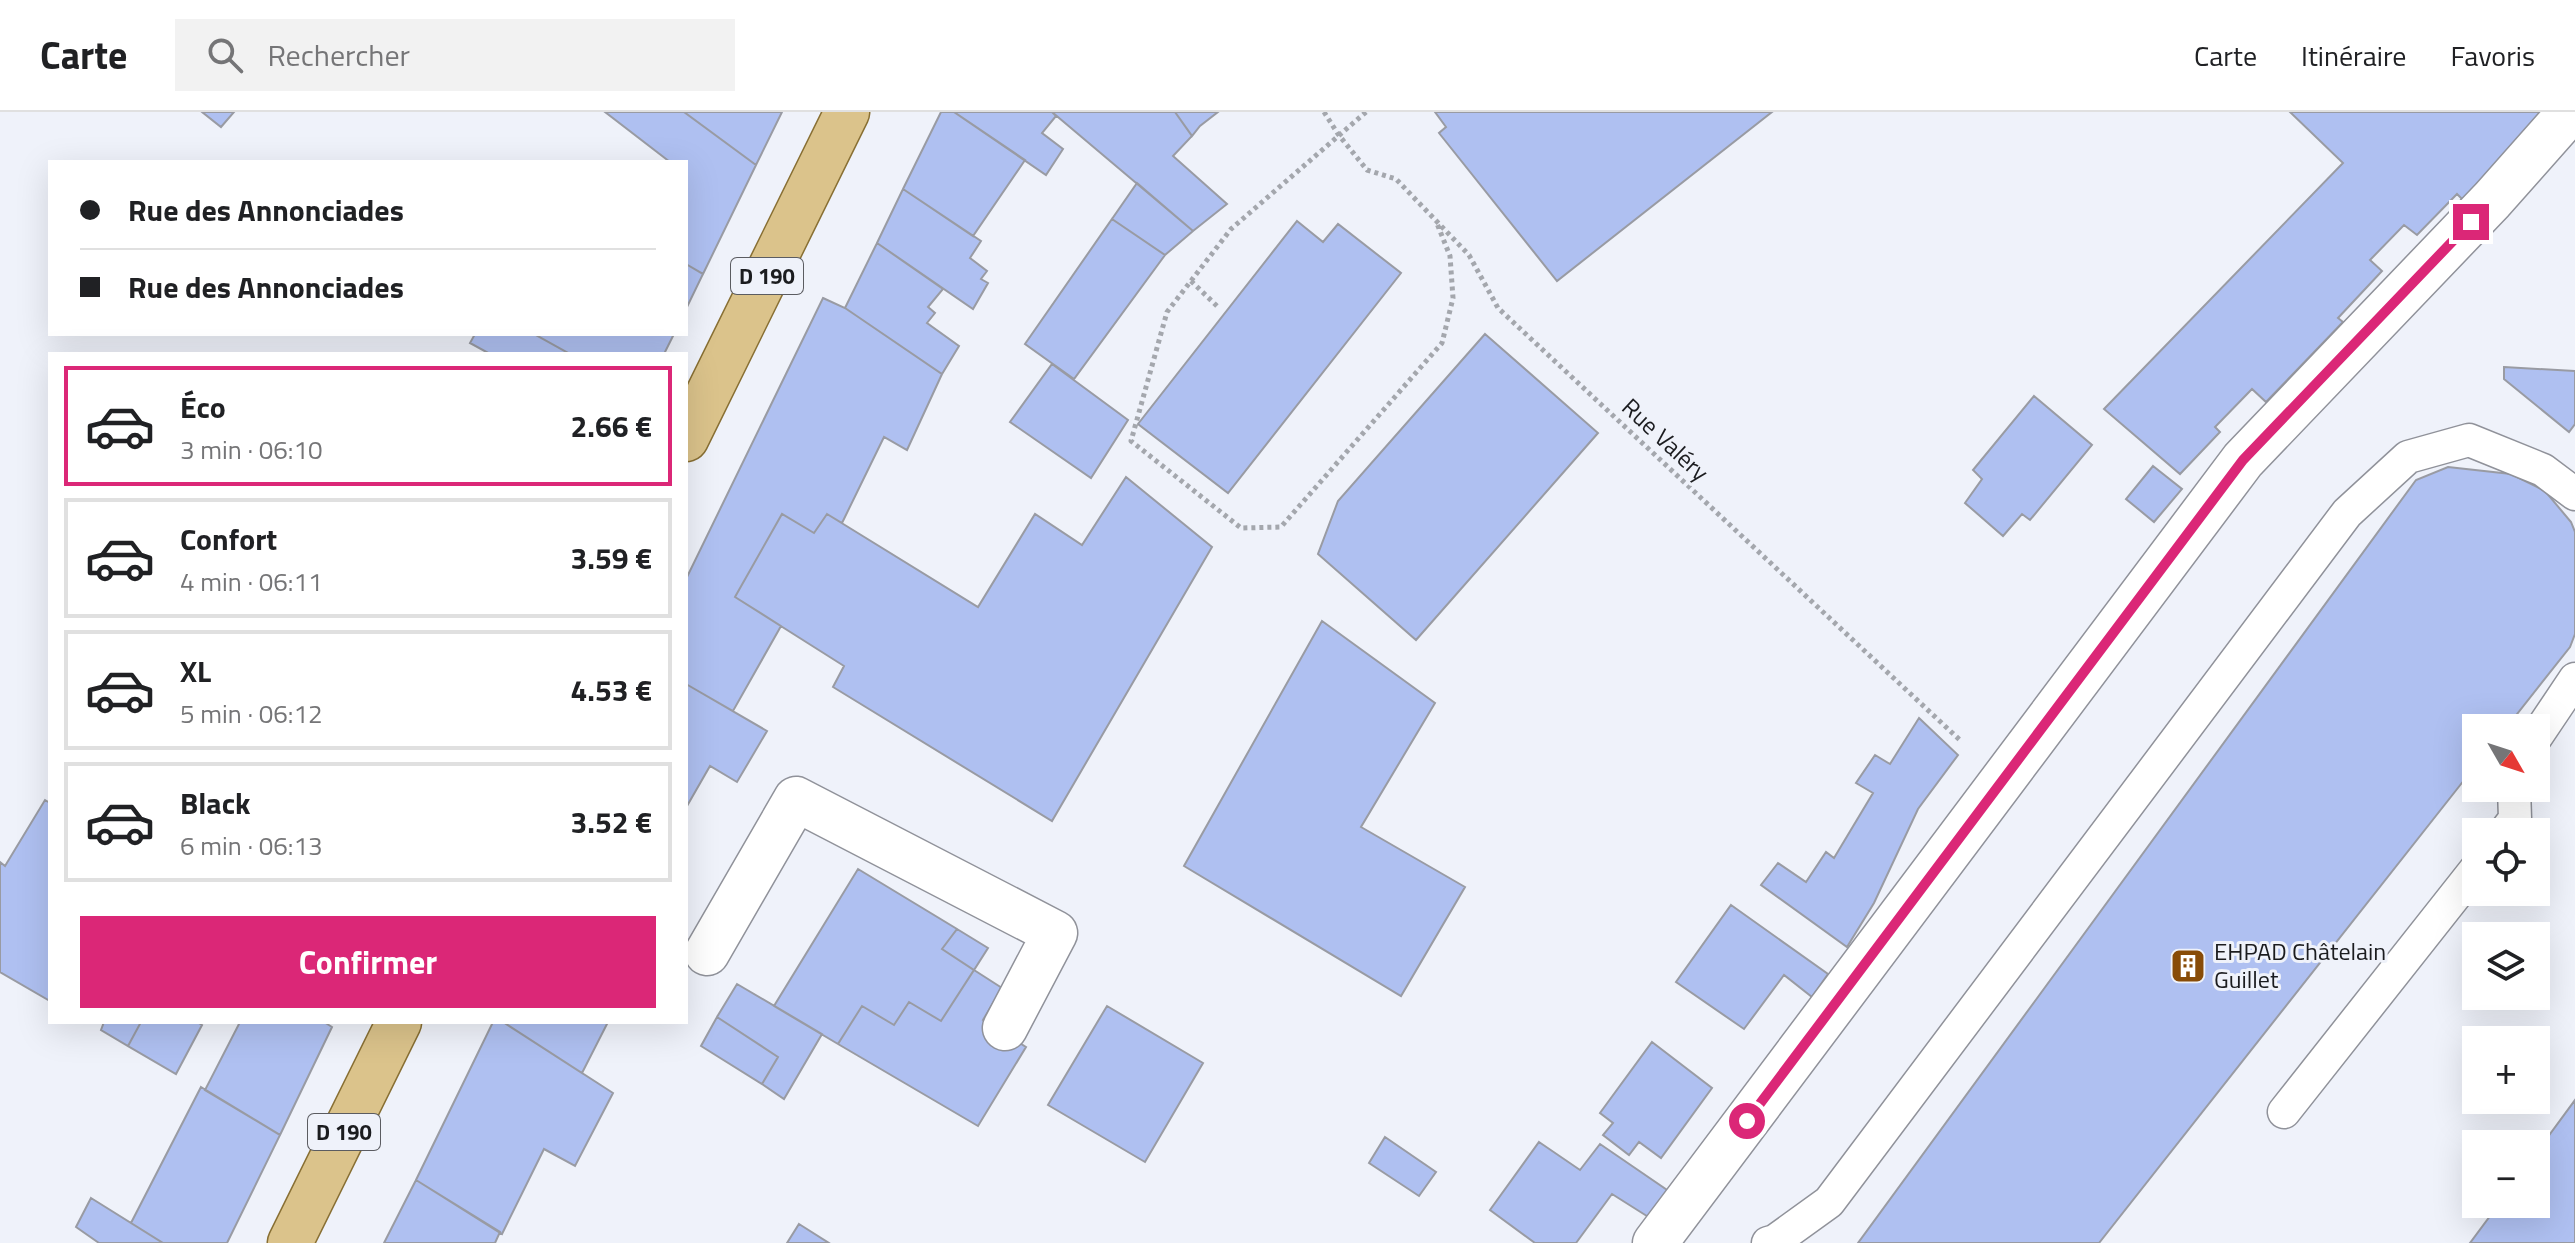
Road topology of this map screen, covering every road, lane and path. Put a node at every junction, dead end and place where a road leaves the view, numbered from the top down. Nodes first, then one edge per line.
1 (847, 112) edge
2 (1324, 112) edge
3 (1366, 112) edge
4 (2570, 112) edge
5 (1338, 134) junction
6 (1436, 221) junction
7 (1191, 281) junction
8 (1218, 307) dead end
9 (688, 435) edge
10 (2575, 494) edge
11 (2575, 679) edge
12 (2550, 716) edge
13 (2004, 781) junction
14 (2462, 887) edge
15 (707, 953) dead end
16 (398, 1024) edge
17 (1005, 1028) dead end
18 (2284, 1112) dead end
19 (290, 1243) edge
20 (1655, 1243) edge
21 (1768, 1243) edge

1 - 9 main road, D 190
2 - 5 path, Rue Valéry
3 - 5 path
4 - 13 street
5 - 6 path, Rue Valéry
5 - 7 path
6 - 7 path
6 - 13 path, Rue Valéry
7 - 8 path
10 - 21 lane
11 - 12 lane
13 - 20 street
14 - 18 lane
15 - 17 street
16 - 19 main road, D 190

